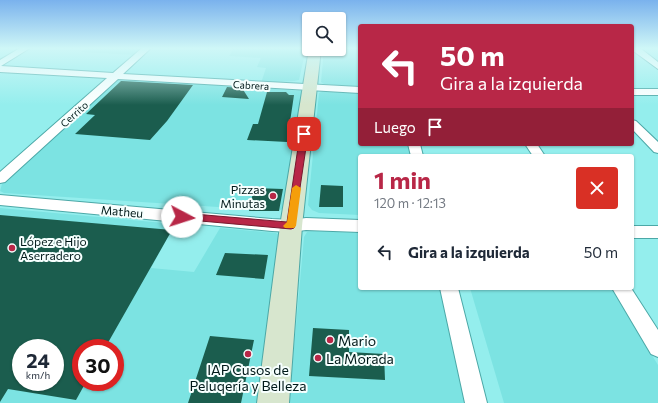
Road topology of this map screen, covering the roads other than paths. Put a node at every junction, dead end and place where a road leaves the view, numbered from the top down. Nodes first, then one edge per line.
1 (126, 67) edge
2 (313, 67) edge
3 (0, 69) edge
4 (115, 77) junction
5 (311, 88) junction
6 (358, 90) edge
7 (634, 92) edge
8 (658, 92) edge
9 (634, 125) edge
10 (658, 149) edge
11 (0, 179) edge
12 (0, 200) edge
13 (291, 226) junction
14 (358, 226) edge
15 (634, 232) edge
16 (658, 232) edge
17 (449, 290) edge
18 (622, 290) edge
19 (658, 347) edge
20 (273, 403) edge
21 (476, 403) edge

1 - 4 street, Cerrito
2 - 5 main road
3 - 4 street, Cabrera
4 - 5 street, Cabrera
4 - 11 street, Cerrito
5 - 6 street, Cabrera
5 - 13 main road
7 - 8 street
9 - 10 street
12 - 13 street, Matheu
13 - 14 street, Matheu
13 - 20 main road
15 - 16 street
17 - 21 street
18 - 19 street

